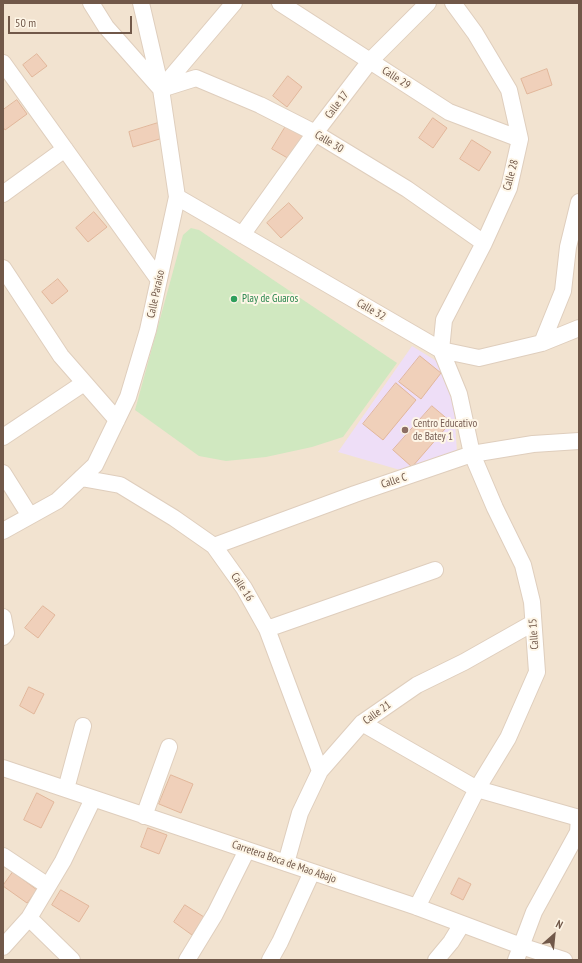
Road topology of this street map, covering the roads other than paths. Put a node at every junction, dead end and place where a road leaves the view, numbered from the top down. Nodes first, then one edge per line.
1 (91, 3) edge
2 (141, 3) edge
3 (234, 3) edge
4 (280, 3) edge
5 (428, 3) edge
6 (453, 3) edge
7 (370, 61) junction
8 (3, 63) edge
9 (161, 89) junction
10 (315, 133) junction
11 (520, 139) junction
12 (65, 149) junction
13 (3, 194) edge
14 (177, 197) junction
15 (579, 202) edge
16 (242, 235) junction
17 (484, 243) junction
18 (3, 268) edge
19 (159, 280) junction
20 (579, 328) edge
21 (542, 343) junction
22 (440, 350) junction
23 (84, 383) junction
24 (117, 420) junction
25 (3, 437) edge
26 (579, 441) edge
27 (472, 454) junction
28 (3, 473) edge
29 (81, 478) junction
30 (30, 516) junction
31 (3, 531) edge
32 (214, 546) junction
33 (435, 570) dead end
34 (3, 617) edge
35 (533, 623) junction
36 (267, 629) junction
37 (3, 637) edge
38 (362, 723) junction
39 (83, 726) dead end
40 (169, 747) dead end
41 (3, 768) edge
42 (320, 771) junction
43 (66, 789) junction
44 (477, 789) junction
45 (93, 798) junction
46 (144, 816) junction
47 (579, 818) edge
48 (247, 850) junction
49 (3, 856) edge
50 (286, 863) junction
51 (312, 872) junction
52 (48, 886) junction
53 (417, 907) junction
54 (29, 918) junction
55 (462, 924) junction
56 (3, 947) edge
57 (519, 953) edge
58 (72, 960) edge
59 (188, 960) edge
60 (270, 960) edge
61 (436, 960) edge
62 (564, 960) edge

1 - 9 street
2 - 9 street, Calle Paraíso
3 - 9 street
4 - 7 street, Calle 29
5 - 7 street, Calle 17
6 - 11 street, Calle 28
7 - 10 street, Calle 17
7 - 11 street, Calle 29
8 - 12 street
9 - 10 street, Calle 30
9 - 14 street, Calle Paraíso
10 - 16 street, Calle 17
10 - 17 street, Calle 30
11 - 17 street, Calle 28
12 - 13 street
12 - 19 street
14 - 16 street, Calle 32
14 - 19 street, Calle Paraíso
15 - 21 street
16 - 22 street, Calle 32
17 - 22 street, Calle 28
18 - 23 street
19 - 24 street, Calle Paraíso
20 - 21 street, Calle 32
21 - 22 street, Calle 32
22 - 27 street, Calle 15
23 - 24 street
23 - 25 street
24 - 29 street, Calle Paraíso
26 - 27 street, Calle C
27 - 32 street, Calle C
27 - 35 street, Calle 15
28 - 30 street
29 - 30 street, Calle Paraíso
29 - 32 street, Calle 16
30 - 31 street, Calle Paraíso
32 - 36 street, Calle 16
33 - 36 street
34 - 37 street
35 - 38 street, Calle 21
35 - 44 street, Calle 15
36 - 42 street, Calle 16
38 - 42 street, Calle 21
38 - 44 street
39 - 43 street
40 - 46 street
41 - 43 street, Carretera Boca de Mao Abajo
42 - 50 street, Calle 21
43 - 45 street, Carretera Boca de Mao Abajo
44 - 47 street
44 - 53 street, Calle 15
45 - 46 street, Carretera Boca de Mao Abajo
45 - 52 street
46 - 48 street, Carretera Boca de Mao Abajo
47 - 57 street
48 - 50 street, Carretera Boca de Mao Abajo
48 - 59 street
49 - 52 street
50 - 51 street, Carretera Boca de Mao Abajo
51 - 53 street, Carretera Boca de Mao Abajo
51 - 60 street
52 - 54 street
53 - 55 street, Carretera Boca de Mao Abajo
54 - 56 street
54 - 58 street
55 - 57 street, Carretera Boca de Mao Abajo
55 - 61 street
57 - 62 street, Carretera Boca de Mao Abajo

